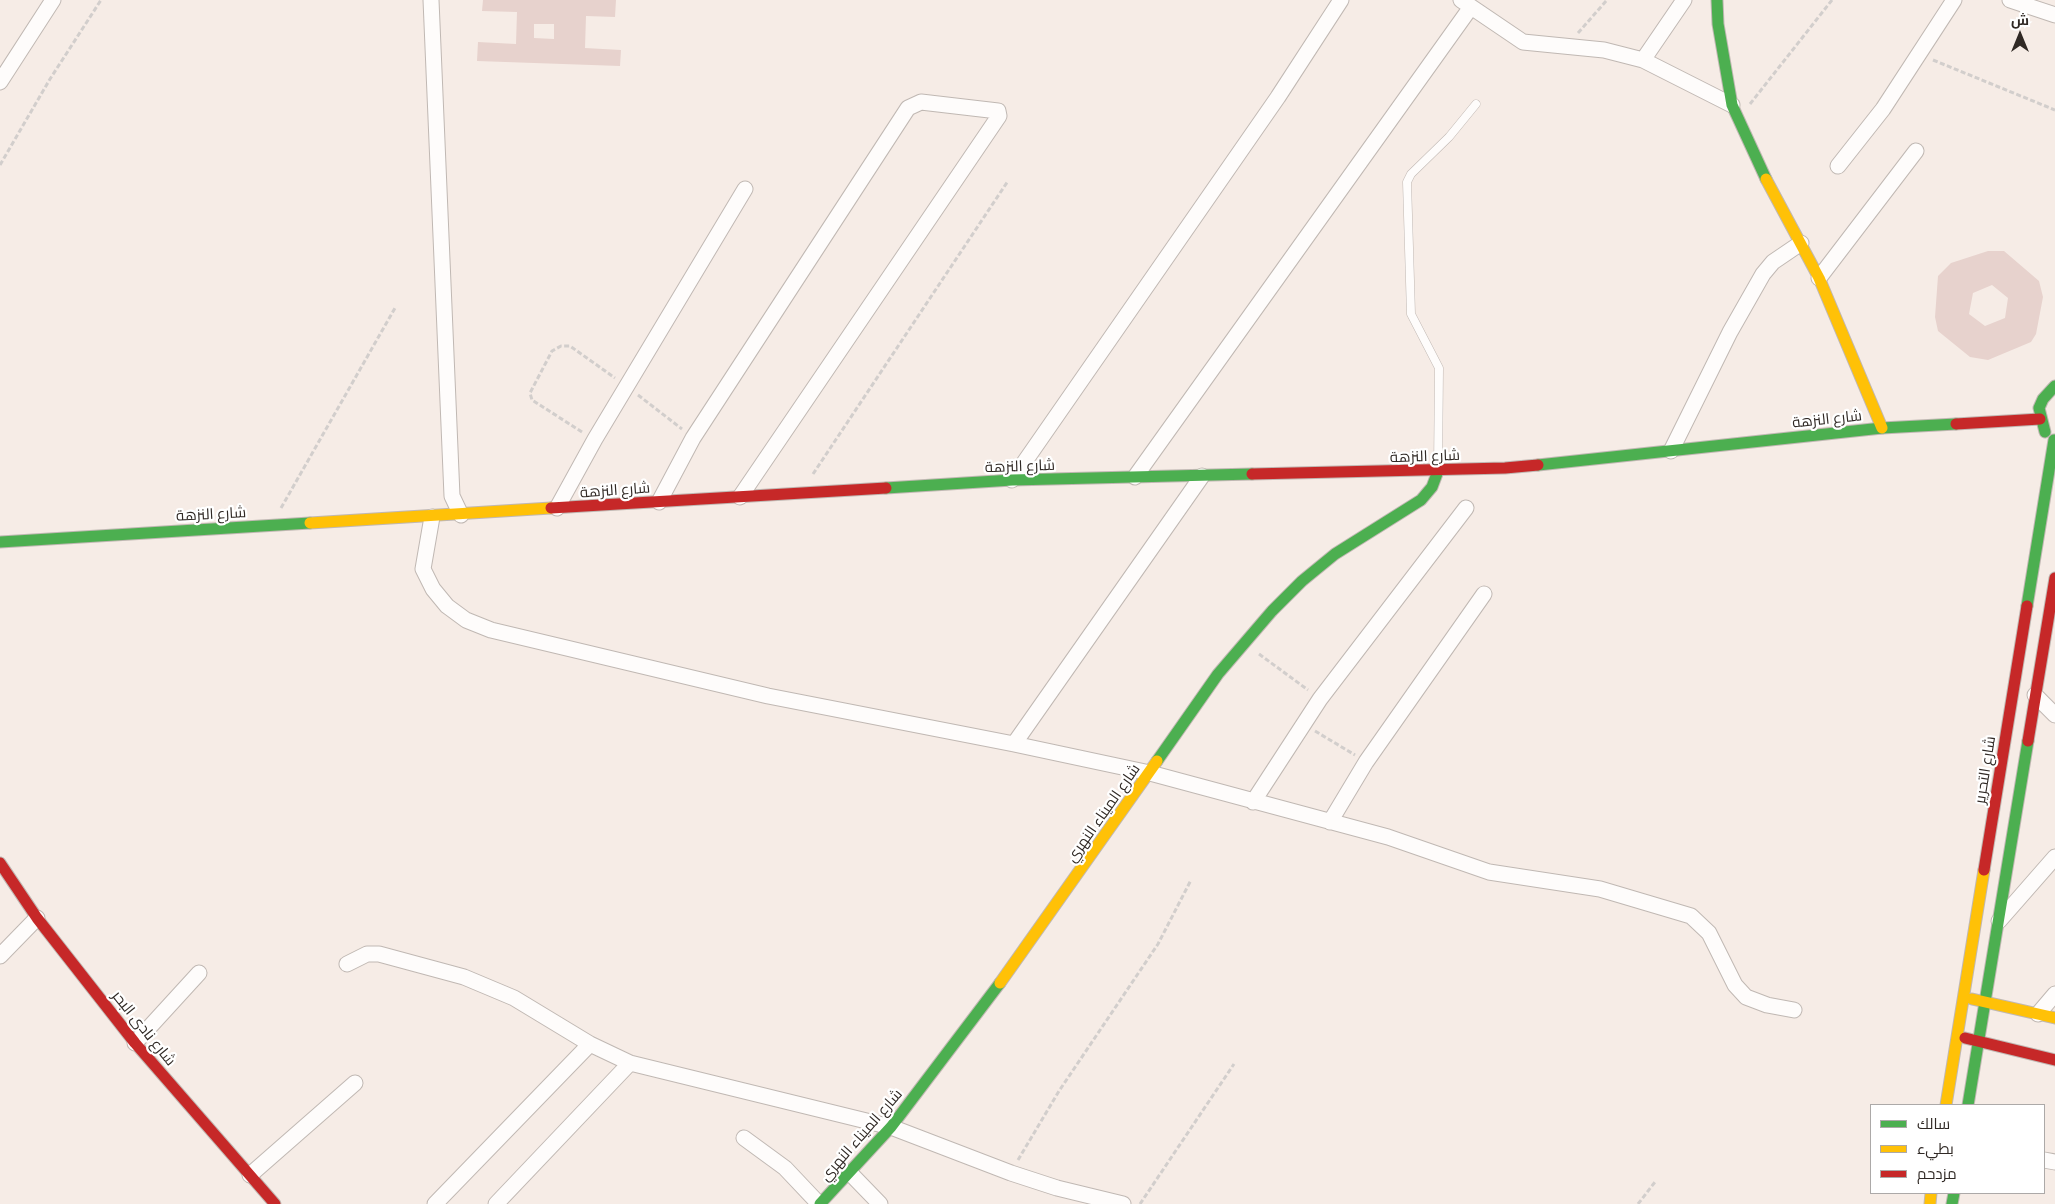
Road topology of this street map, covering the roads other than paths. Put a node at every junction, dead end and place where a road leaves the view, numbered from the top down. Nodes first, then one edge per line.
1 (52, 0) edge
2 (431, 0) edge
3 (1341, 0) edge
4 (1684, 0) edge
5 (1717, 0) edge
6 (1954, 0) edge
7 (2010, 0) edge
8 (1466, 3) edge
9 (2055, 16) edge
10 (1644, 60) junction
11 (0, 82) edge
12 (1476, 104) dead end
13 (1732, 105) junction
14 (1916, 151) dead end
15 (1838, 166) dead end
16 (745, 189) dead end
17 (1801, 243) junction
18 (1819, 278) junction
19 (2055, 386) edge
20 (2040, 419) junction
21 (1882, 428) junction
22 (2055, 440) edge
23 (1671, 451) junction
24 (1438, 471) junction
25 (1202, 476) junction
26 (1135, 478) junction
27 (1012, 480) junction
28 (740, 497) junction
29 (659, 502) junction
30 (557, 508) junction
31 (1466, 508) dead end
32 (462, 515) junction
33 (432, 517) junction
34 (0, 542) edge
35 (2055, 578) edge
36 (1484, 594) dead end
37 (2052, 617) edge
38 (2036, 695) junction
39 (2055, 715) edge
40 (1014, 744) junction
41 (1150, 773) junction
42 (1253, 802) junction
43 (1330, 822) junction
44 (2055, 857) edge
45 (0, 863) edge
46 (37, 918) junction
47 (1998, 920) junction
48 (0, 956) edge
49 (347, 964) dead end
50 (199, 973) dead end
51 (2055, 994) edge
52 (1964, 997) junction
53 (1985, 1002) junction
54 (1794, 1010) dead end
55 (2038, 1014) junction
56 (2055, 1018) edge
57 (1958, 1037) junction
58 (1978, 1042) junction
59 (134, 1043) junction
60 (590, 1044) junction
61 (2055, 1060) edge
62 (630, 1063) junction
63 (355, 1083) dead end
64 (1946, 1104) edge
65 (1968, 1104) edge
66 (891, 1127) junction
67 (744, 1138) dead end
68 (850, 1173) junction
69 (250, 1175) junction
70 (275, 1204) edge
71 (434, 1204) edge
72 (496, 1204) edge
73 (820, 1204) edge
74 (880, 1204) edge
75 (1123, 1204) edge

1 - 11 street
2 - 32 street
3 - 27 street
4 - 10 street
5 - 13 street
6 - 15 street
7 - 9 street
8 - 10 street
8 - 26 street
10 - 13 street
12 - 24 lane
13 - 17 street
14 - 18 street
16 - 30 street
17 - 18 street
17 - 23 street
18 - 21 street
19 - 20 street
20 - 21 street, شارع النزهة
20 - 22 street
21 - 23 street, شارع النزهة
22 - 52 street, شارع التحرير
23 - 24 street, شارع النزهة
24 - 25 street, شارع النزهة
24 - 41 street, شارع الميناء النهري
25 - 26 street, شارع النزهة
25 - 40 street
26 - 27 street, شارع النزهة
27 - 28 street, شارع النزهة
28 - 29 street, شارع النزهة
28 - 29 street
29 - 30 street, شارع النزهة
30 - 32 street, شارع النزهة
31 - 42 street
32 - 33 street, شارع النزهة
33 - 34 street, شارع النزهة
33 - 40 street
35 - 37 street
36 - 43 street
37 - 38 street
38 - 39 street
38 - 47 street
40 - 41 street
41 - 42 street
41 - 66 street, شارع الميناء النهري
42 - 43 street
43 - 54 street
44 - 47 street
45 - 46 street, شارع نادى البحر
46 - 48 street
46 - 59 street, شارع نادى البحر
47 - 53 street
49 - 60 street
50 - 59 street
51 - 55 street
52 - 53 street
52 - 57 street, شارع التحرير
53 - 55 street
53 - 58 street
55 - 56 street
57 - 58 street
57 - 64 street, شارع التحرير
58 - 61 street
58 - 65 street
59 - 69 street, شارع نادى البحر
60 - 62 street
60 - 71 street
62 - 66 street
62 - 72 street
63 - 69 street
66 - 68 street, شارع الميناء النهري
66 - 75 street
67 - 73 street
68 - 73 street, شارع الميناء النهري
68 - 74 street
69 - 70 street, شارع نادى البحر

